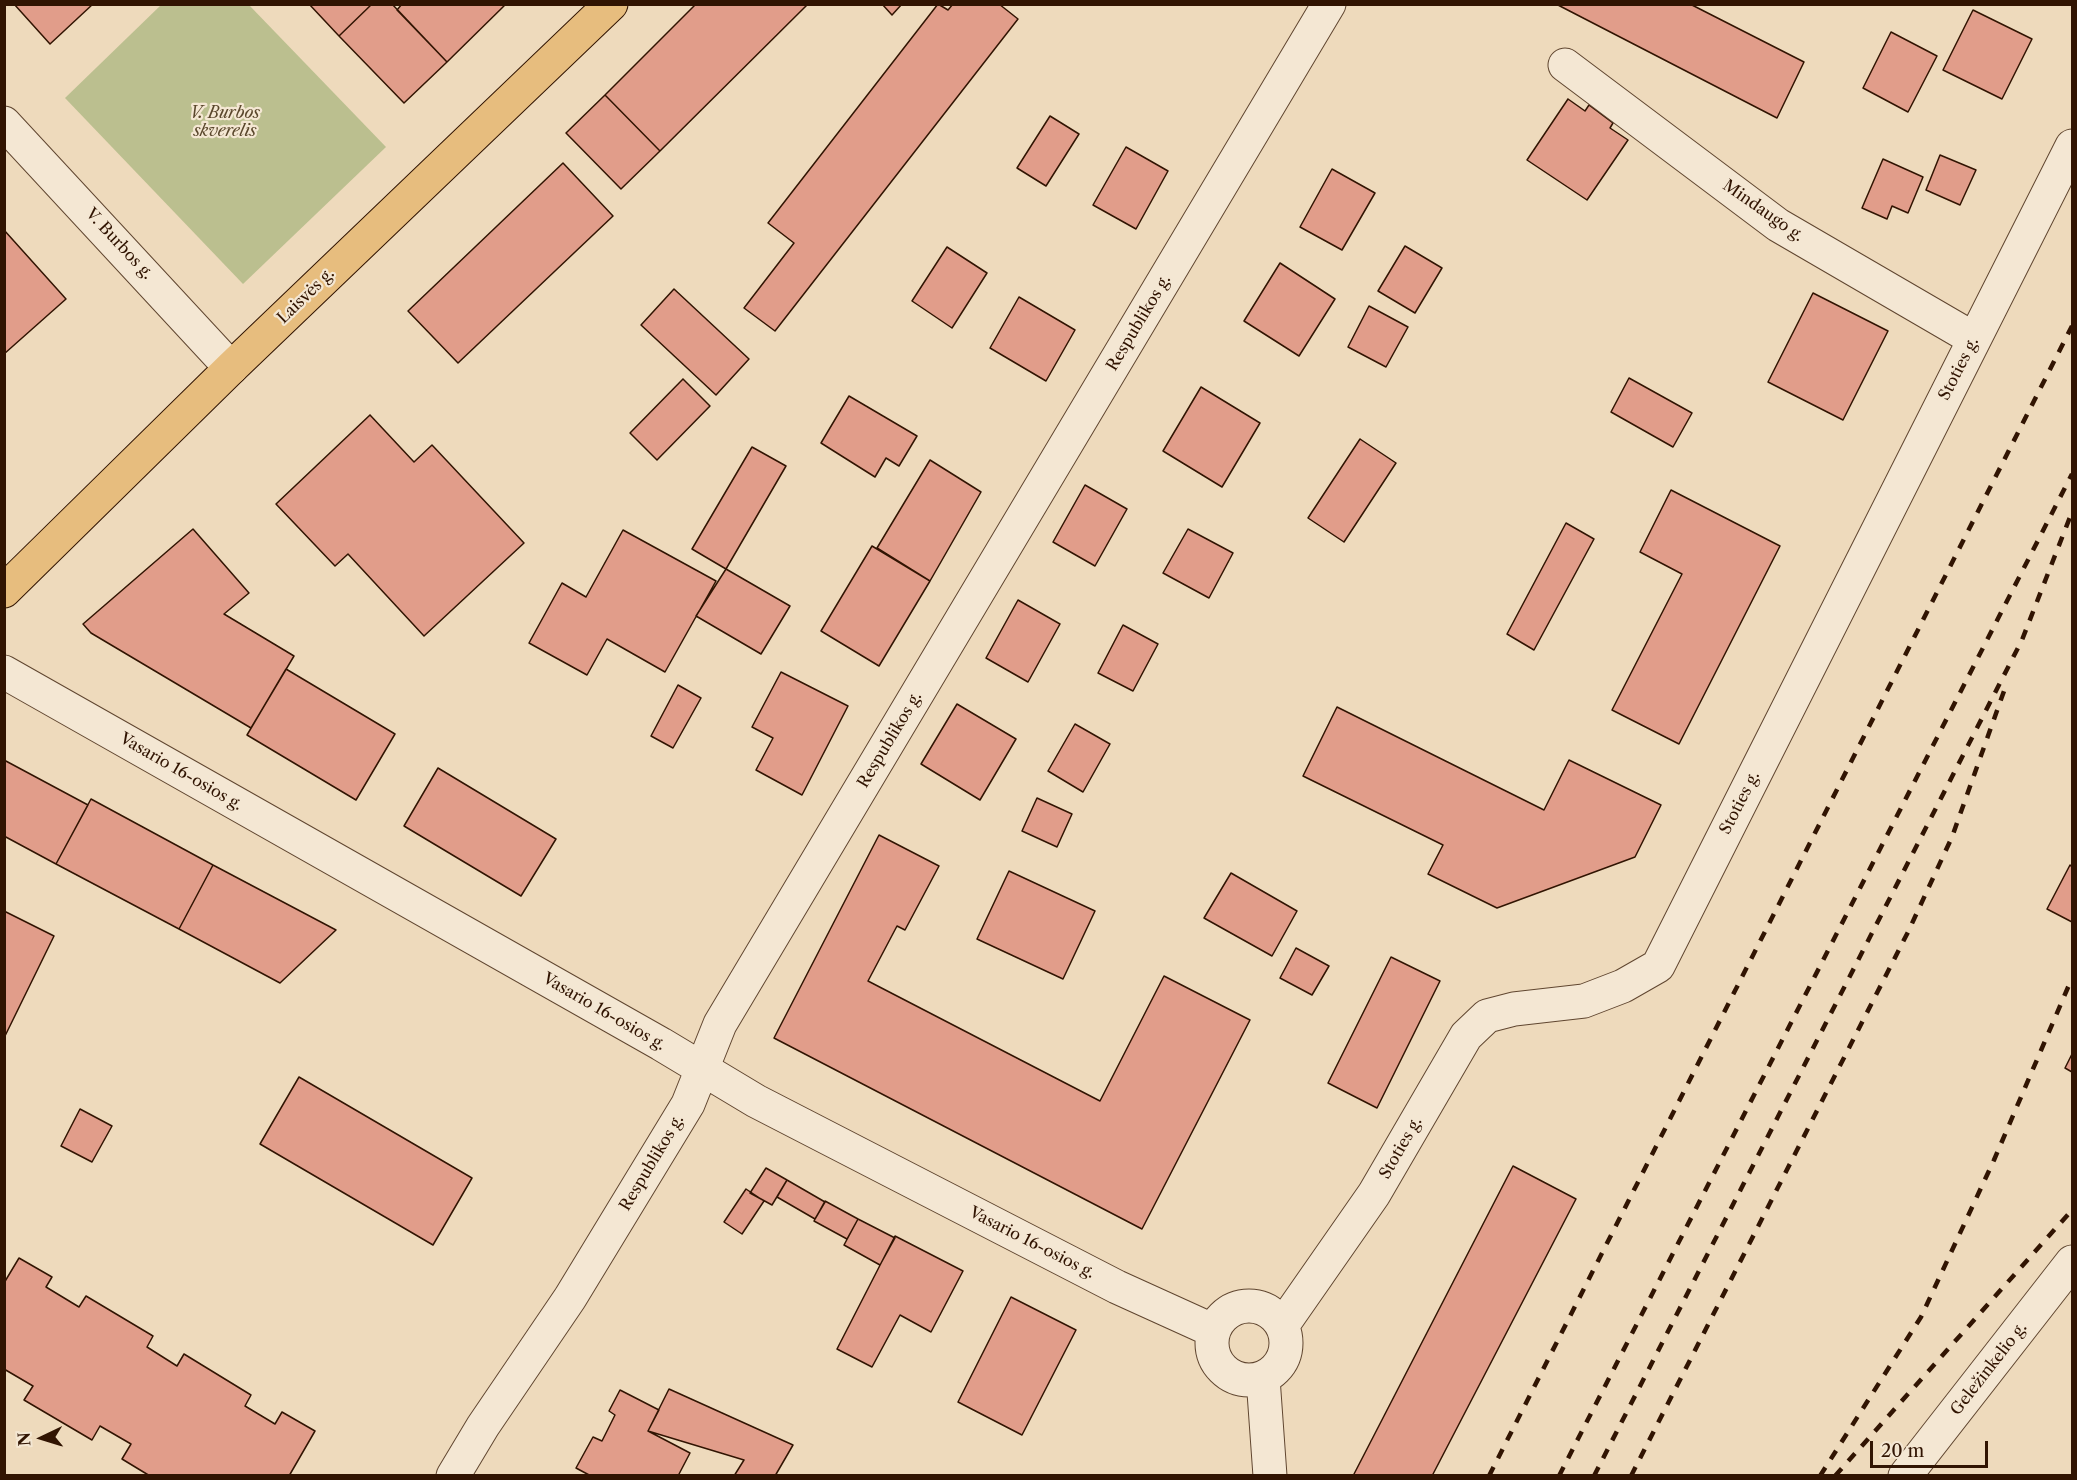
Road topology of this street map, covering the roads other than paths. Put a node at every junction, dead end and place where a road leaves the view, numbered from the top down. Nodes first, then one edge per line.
1 (611, 4) edge
2 (1329, 4) edge
3 (1565, 65) dead end
4 (4, 123) edge
5 (2073, 146) edge
6 (1974, 339) junction
7 (231, 368) junction
8 (4, 591) edge
9 (4, 672) edge
10 (702, 1068) junction
11 (2073, 1262) edge
12 (1282, 1326) junction
13 (1214, 1331) junction
14 (1263, 1378) junction
15 (1269, 1475) edge
16 (453, 1476) edge
17 (1905, 1476) edge

1 - 7 main road, Laisvės g.
2 - 10 street, Respublikos g.
3 - 6 street, Mindaugo g.
4 - 7 street, V. Burbos g.
5 - 6 street, Stoties g.
6 - 12 street, Stoties g.
7 - 8 main road, Laisvės g.
9 - 10 street, Vasario 16-osios g.
10 - 13 street, Vasario 16-osios g.
10 - 16 street, Respublikos g.
11 - 17 street, Geležinkelio g.
12 - 13 street
12 - 14 street
13 - 14 street
14 - 15 street

